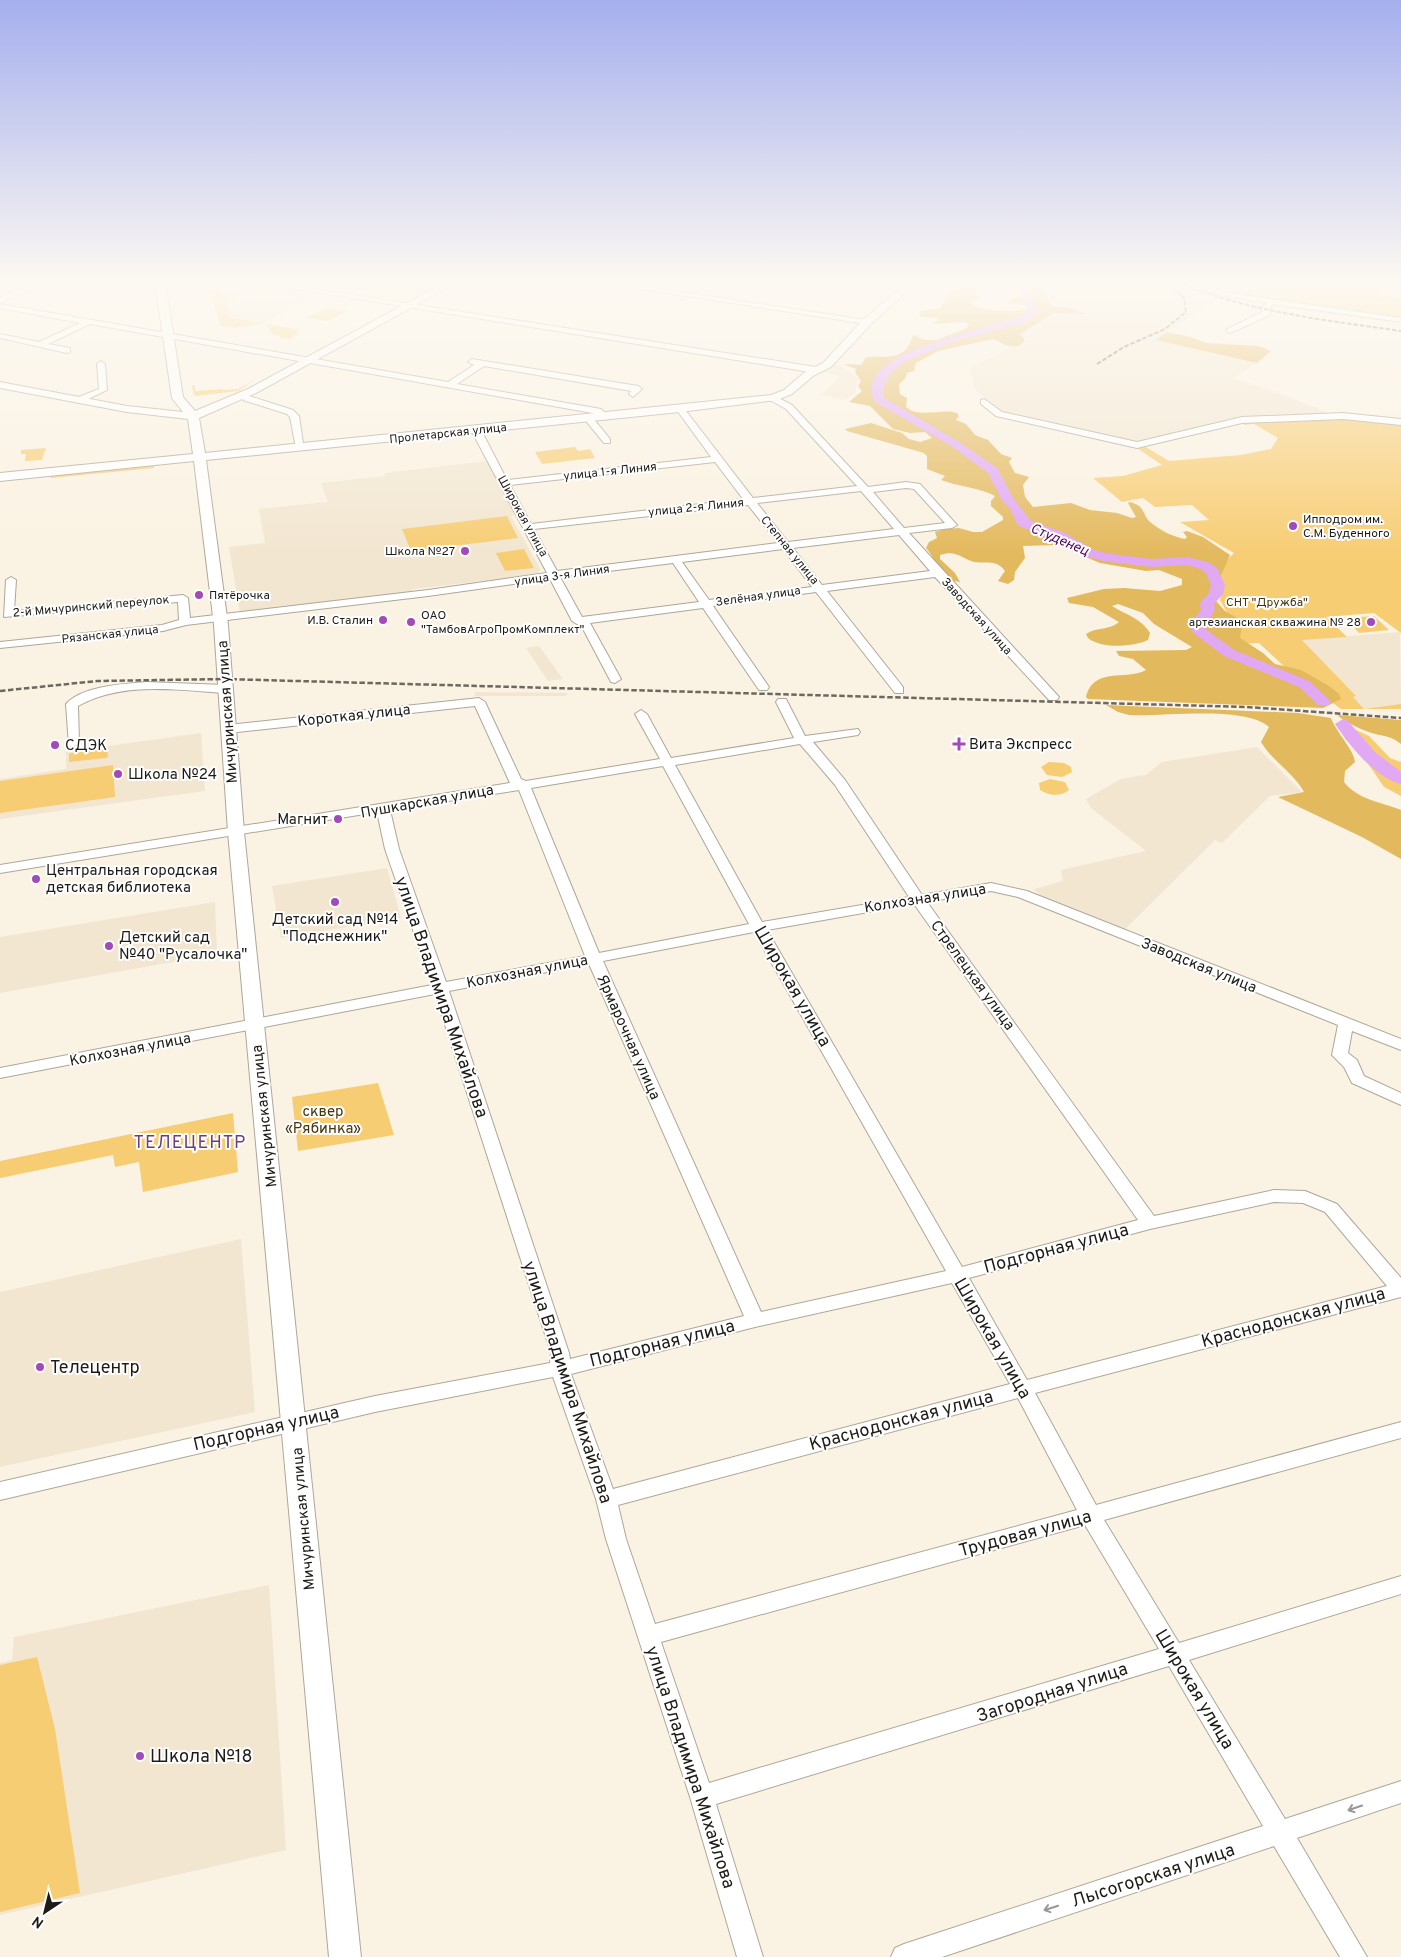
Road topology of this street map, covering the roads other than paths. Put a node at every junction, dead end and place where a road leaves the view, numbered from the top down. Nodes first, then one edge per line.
1 (102, 373) edge
2 (174, 373) edge
3 (284, 373) edge
4 (388, 373) edge
5 (468, 373) edge
6 (541, 373) edge
7 (812, 373) edge
8 (450, 384) junction
9 (0, 385) edge
10 (243, 394) junction
11 (633, 394) dead end
12 (773, 398) junction
13 (79, 400) junction
14 (180, 402) junction
15 (984, 402) dead end
16 (109, 405) junction
17 (680, 410) junction
18 (193, 416) junction
19 (605, 417) junction
20 (589, 419) junction
21 (1401, 422) edge
22 (476, 430) junction
23 (607, 441) dead end
24 (301, 448) junction
25 (200, 459) junction
26 (717, 459) junction
27 (0, 478) edge
28 (504, 483) junction
29 (865, 489) junction
30 (750, 501) junction
31 (529, 527) junction
32 (903, 532) junction
33 (787, 547) junction
34 (676, 560) junction
35 (938, 573) junction
36 (555, 576) junction
37 (11, 580) dead end
38 (820, 588) junction
39 (705, 603) junction
40 (220, 618) junction
41 (578, 621) junction
42 (185, 622) junction
43 (0, 645) edge
44 (615, 678) dead end
45 (763, 687) dead end
46 (225, 689) junction
47 (899, 690) dead end
48 (1053, 697) dead end
49 (479, 702) joint
50 (782, 702) dead end
51 (641, 714) dead end
52 (228, 729) junction
53 (854, 732) dead end
54 (801, 740) junction
55 (73, 744) dead end
56 (666, 762) junction
57 (523, 784) junction
58 (383, 808) junction
59 (236, 832) junction
60 (0, 870) edge
61 (996, 887) joint
62 (918, 898) junction
63 (758, 927) junction
64 (594, 959) junction
65 (440, 988) junction
66 (1346, 1023) junction
67 (256, 1024) junction
68 (1401, 1045) edge
69 (0, 1073) edge
70 (1401, 1100) edge
71 (1150, 1223) junction
72 (956, 1274) junction
73 (1401, 1290) edge
74 (755, 1320) junction
75 (560, 1369) junction
76 (1022, 1388) junction
77 (294, 1422) junction
78 (1401, 1430) edge
79 (0, 1491) edge
80 (606, 1499) junction
81 (1091, 1516) junction
82 (1401, 1585) edge
83 (649, 1636) junction
84 (1174, 1653) junction
85 (1401, 1792) edge
86 (702, 1797) junction
87 (1279, 1832) junction
88 (345, 1957) edge
89 (750, 1957) edge
90 (904, 1957) edge
91 (1354, 1957) edge

1 - 13 street
2 - 14 main road
3 - 10 main road
4 - 8 street
5 - 8 street
6 - 11 street
7 - 12 main road, Пролетарская улица
8 - 19 street
9 - 13 main road
10 - 14 main road
10 - 18 main road
10 - 24 street
12 - 17 main road, Пролетарская улица
12 - 29 street, Заводская улица
13 - 16 main road
14 - 16 main road
14 - 18 main road
15 - 21 street
16 - 18 main road
17 - 19 main road, Пролетарская улица
17 - 26 street, Степная улица
18 - 25 main road, Мичуринская улица
19 - 20 main road, Пролетарская улица
20 - 22 main road, Пролетарская улица
20 - 23 street
22 - 24 main road, Пролетарская улица
22 - 28 street, Широкая улица
24 - 25 main road, Пролетарская улица
25 - 27 main road, Пролетарская улица
25 - 40 main road, Мичуринская улица
26 - 28 street, улица 1-я Линия
26 - 30 street, Степная улица
28 - 31 street, Широкая улица
29 - 30 street, улица 2-я Линия
29 - 32 street, Заводская улица
29 - 32 street
30 - 31 street, улица 2-я Линия
30 - 33 street, Степная улица
31 - 36 street, Широкая улица
32 - 33 street, улица 3-я Линия
32 - 35 street, Заводская улица
33 - 34 street, улица 3-я Линия
33 - 38 street, Степная улица
34 - 36 street, улица 3-я Линия
34 - 39 street
35 - 38 street, Зелёная улица
35 - 48 street, Заводская улица
36 - 40 street, улица 3-я Линия
36 - 41 street, Широкая улица
37 - 42 street, 2-й Мичуринский переулок
38 - 39 street, Зелёная улица
38 - 47 street, Степная улица
39 - 41 street, Зелёная улица
39 - 45 street
40 - 42 street, Рязанская улица
40 - 46 main road, Мичуринская улица
41 - 44 street, Широкая улица
42 - 43 street, Рязанская улица
46 - 52 main road, Мичуринская улица
46 - 55 street
49 - 52 street, Короткая улица
49 - 57 street, Ярмарочная улица
50 - 54 street, Стрелецкая улица
51 - 56 street, Широкая улица
52 - 59 main road, Мичуринская улица
53 - 54 street, Пушкарская улица
54 - 56 street, Пушкарская улица
54 - 62 street, Стрелецкая улица
56 - 57 street, Пушкарская улица
56 - 63 street, Широкая улица
57 - 58 street, Пушкарская улица
57 - 64 street, Ярмарочная улица
58 - 59 street, Пушкарская улица
58 - 65 street, улица Владимира Михайлова
59 - 60 street, Пушкарская улица
59 - 67 main road, Мичуринская улица
61 - 62 street, Колхозная улица
61 - 66 street, Заводская улица
62 - 63 street, Колхозная улица
62 - 71 street, Стрелецкая улица
63 - 64 street, Колхозная улица
63 - 72 street, Широкая улица
64 - 65 street, Колхозная улица
64 - 74 street, Ярмарочная улица
65 - 67 street, Колхозная улица
65 - 75 street, улица Владимира Михайлова
66 - 68 street, Заводская улица
66 - 70 street
67 - 69 street, Колхозная улица
67 - 77 main road, Мичуринская улица
71 - 72 street, Подгорная улица
71 - 73 street, Подгорная улица
72 - 74 street, Подгорная улица
72 - 76 street, Широкая улица
73 - 76 street, Краснодонская улица
74 - 75 street, Подгорная улица
75 - 77 street, Подгорная улица
75 - 80 street, улица Владимира Михайлова
76 - 80 street, Краснодонская улица
76 - 81 street, Широкая улица
77 - 79 street, Подгорная улица
77 - 88 main road, Мичуринская улица
78 - 81 street, Трудовая улица
80 - 83 street, улица Владимира Михайлова
81 - 83 street, Трудовая улица
81 - 84 street, Широкая улица
82 - 84 street, Загородная улица
83 - 86 street, улица Владимира Михайлова
84 - 86 street, Загородная улица
84 - 87 street, Широкая улица
85 -> 87 street, Лысогорская улица
86 - 89 street, улица Владимира Михайлова
87 -> 90 street, Лысогорская улица
87 - 91 street, Широкая улица

